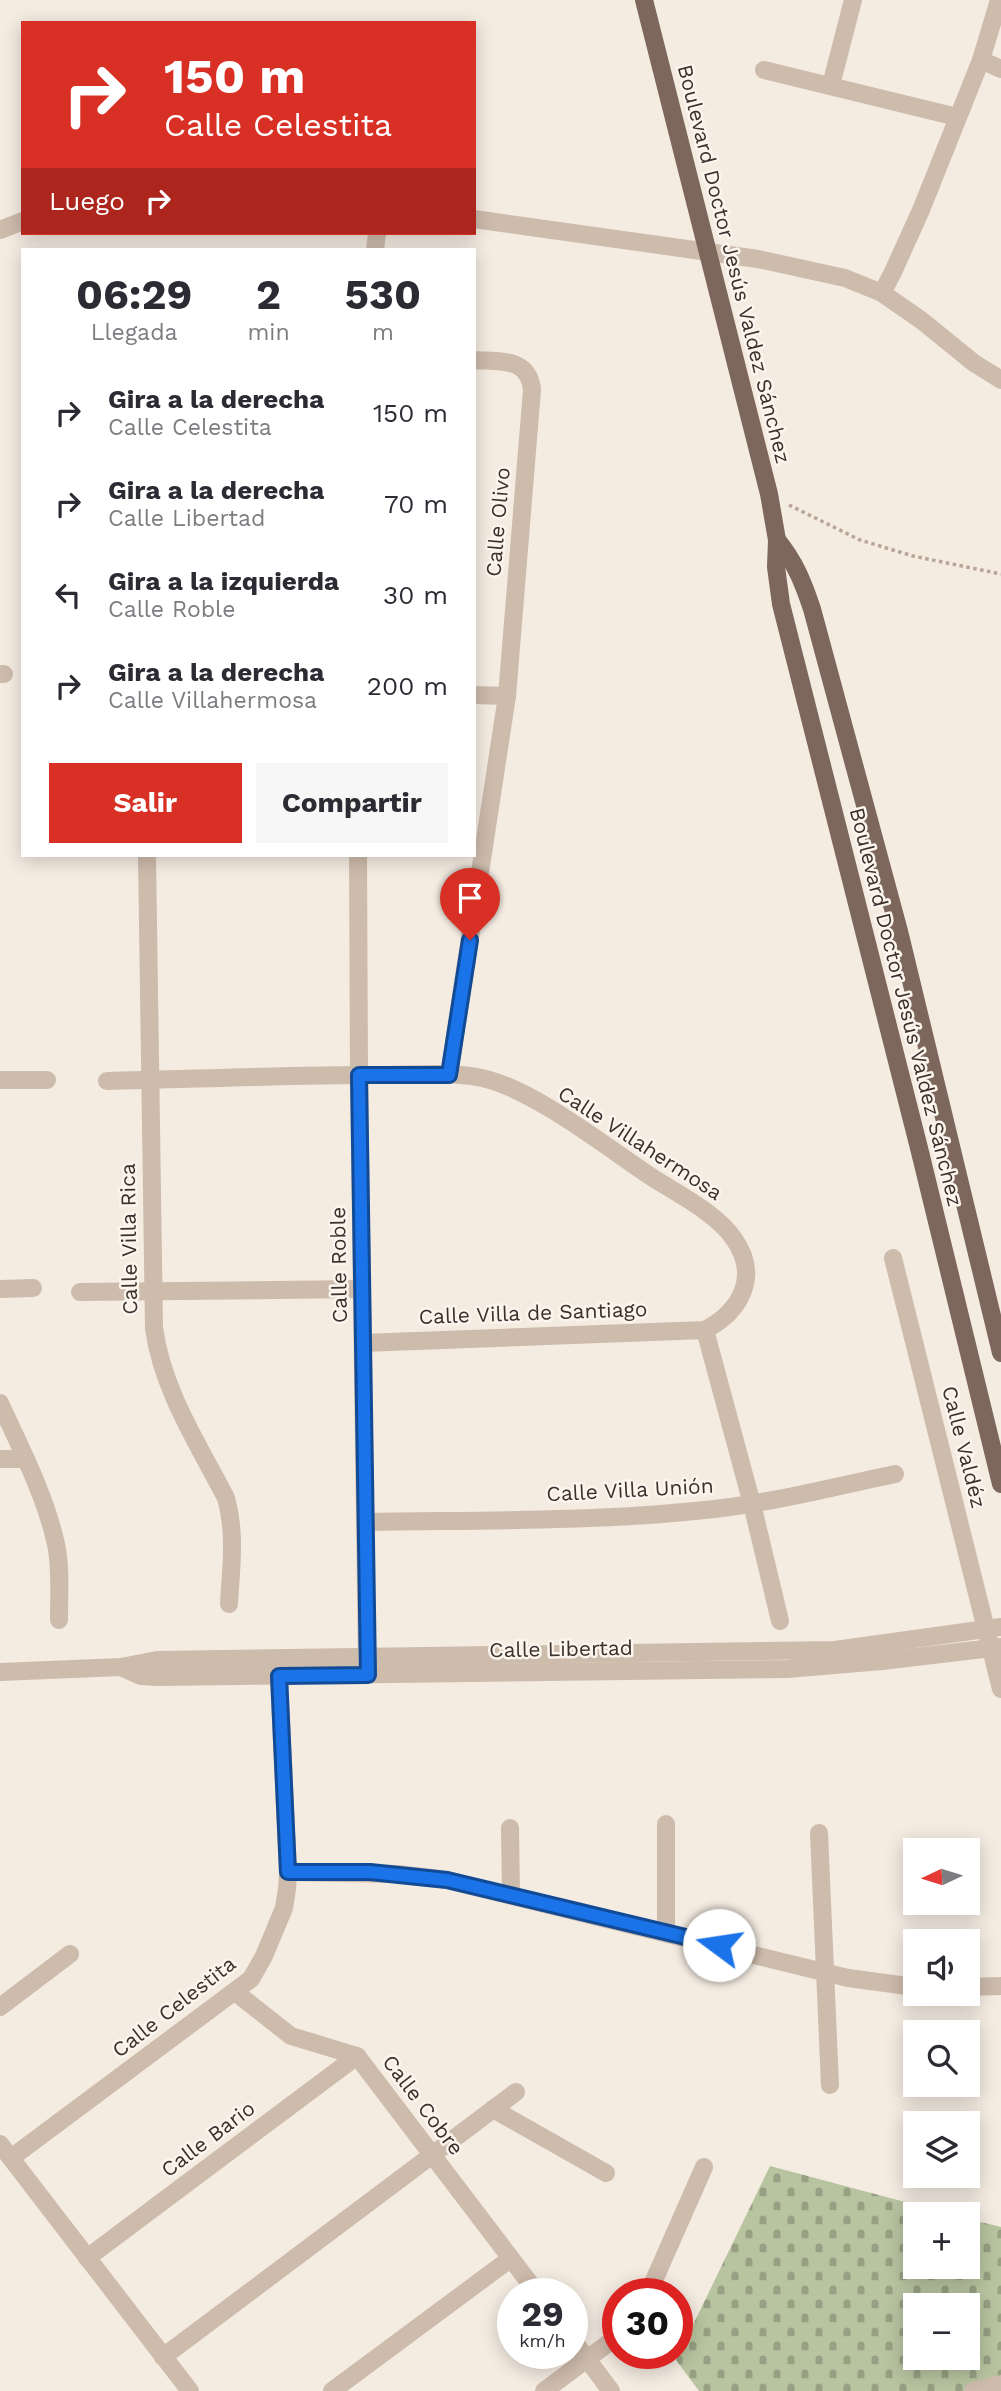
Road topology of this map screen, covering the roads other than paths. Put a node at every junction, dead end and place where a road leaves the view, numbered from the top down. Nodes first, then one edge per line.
1 (644, 0) edge
2 (853, 0) edge
3 (999, 0) edge
4 (981, 60) junction
5 (1001, 69) edge
6 (764, 70) dead end
7 (831, 85) junction
8 (957, 117) junction
9 (476, 219) edge
10 (21, 222) edge
11 (0, 230) edge
12 (708, 252) junction
13 (881, 293) junction
14 (476, 360) edge
15 (1001, 380) edge
16 (777, 540) junction
17 (476, 695) edge
18 (507, 696) junction
19 (146, 857) edge
20 (358, 857) edge
21 (359, 1075) junction
22 (449, 1075) junction
23 (0, 1080) edge
24 (47, 1080) dead end
25 (150, 1080) junction
26 (107, 1081) dead end
27 (939, 1096) junction
28 (908, 1106) junction
29 (893, 1258) dead end
30 (33, 1288) dead end
31 (0, 1289) edge
32 (362, 1289) junction
33 (152, 1291) junction
34 (80, 1292) dead end
35 (705, 1330) junction
36 (363, 1343) junction
37 (1001, 1353) edge
38 (0, 1404) edge
39 (0, 1459) edge
40 (26, 1459) junction
41 (895, 1475) dead end
42 (1001, 1483) edge
43 (752, 1504) junction
44 (365, 1522) junction
45 (229, 1604) dead end
46 (59, 1619) dead end
47 (780, 1621) dead end
48 (993, 1628) edge
49 (996, 1647) edge
50 (881, 1653) junction
51 (367, 1655) junction
52 (121, 1667) junction
53 (0, 1672) edge
54 (368, 1675) junction
55 (279, 1676) junction
56 (1001, 1689) edge
57 (666, 1824) dead end
58 (510, 1828) dead end
59 (819, 1833) dead end
60 (288, 1872) junction
61 (511, 1895) junction
62 (666, 1932) junction
63 (70, 1954) dead end
64 (825, 1972) junction
65 (903, 1986) edge
66 (1001, 1986) edge
67 (980, 1987) edge
68 (235, 1992) junction
69 (0, 2007) edge
70 (357, 2056) junction
71 (830, 2085) dead end
72 (516, 2092) dead end
73 (493, 2109) junction
74 (5, 2151) edge
75 (433, 2155) junction
76 (704, 2167) dead end
77 (606, 2173) dead end
78 (87, 2258) junction
79 (510, 2259) junction
80 (525, 2278) edge
81 (655, 2278) edge
82 (163, 2357) junction
83 (588, 2360) edge
84 (574, 2369) edge
85 (1001, 2384) edge
86 (190, 2391) edge
87 (332, 2391) edge
88 (544, 2391) edge
89 (611, 2391) edge
90 (973, 2391) edge

1 - 12 main road, Boulevard Doctor Jesús Valdez Sánchez
2 - 7 street
3 - 4 street
4 - 5 street
4 - 8 street
6 - 7 street
7 - 8 street
8 - 13 street
9 - 12 street
10 - 11 street
12 - 13 street
12 - 16 main road, Boulevard Doctor Jesús Valdez Sánchez
13 - 15 street
14 - 18 street, Calle Olivo
16 - 27 main road, Boulevard Doctor Jesús Valdez Sánchez
16 - 28 main road, Boulevard Doctor Jesús Valdez Sánchez
17 - 18 street
18 - 22 street, Calle Olivo
19 - 25 street, Calle Villa Rica
20 - 21 street, Calle Roble
21 - 22 street, Calle Villahermosa
21 - 25 street, Calle Villahermosa
21 - 32 street, Calle Roble
22 - 35 street, Calle Villahermosa
23 - 24 street
25 - 26 street, Calle Villahermosa
25 - 33 street, Calle Villa Rica
27 - 28 main road
27 - 37 main road, Boulevard Doctor Jesús Valdez Sánchez
28 - 42 main road, Boulevard Doctor Jesús Valdez Sánchez
29 - 48 street, Calle Valdéz
30 - 31 street
32 - 33 street
32 - 36 street, Calle Roble
33 - 34 street
33 - 45 street, Calle Villa Rica
35 - 36 street, Calle Villa de Santiago
35 - 43 street
36 - 44 street, Calle Roble
38 - 40 street
39 - 40 street
40 - 46 street
41 - 43 street, Calle Villa Unión
43 - 44 street, Calle Villa Unión
43 - 47 street
44 - 51 street, Calle Roble
48 - 49 street, Calle Valdéz
48 - 50 street, Calle Libertad
49 - 50 street, Calle Libertad
49 - 56 street, Calle Valdéz
50 - 51 street, Calle Libertad
50 - 54 street, Calle Libertad
51 - 52 street, Calle Libertad
51 - 54 street, Calle Roble
52 - 53 street, Calle Libertad
52 - 55 street, Calle Libertad
54 - 55 street, Calle Libertad
55 - 60 street, Calle Celestita
57 - 62 street
58 - 61 street
59 - 64 street
60 - 61 street
60 - 68 street, Calle Celestita
61 - 62 street
62 - 64 street
63 - 69 street
64 - 65 street
64 - 71 street
66 - 67 street
68 - 70 street, Calle Cobre
68 - 74 street, Calle Celestita
70 - 75 street, Calle Cobre
70 - 78 street, Calle Bario
72 - 73 street
73 - 75 street
73 - 77 street
74 - 78 street
75 - 79 street, Calle Cobre
75 - 82 street
76 - 81 street
78 - 82 street
79 - 80 street, Calle Cobre
79 - 87 street
82 - 86 street
83 - 89 street
84 - 88 street
85 - 90 street

